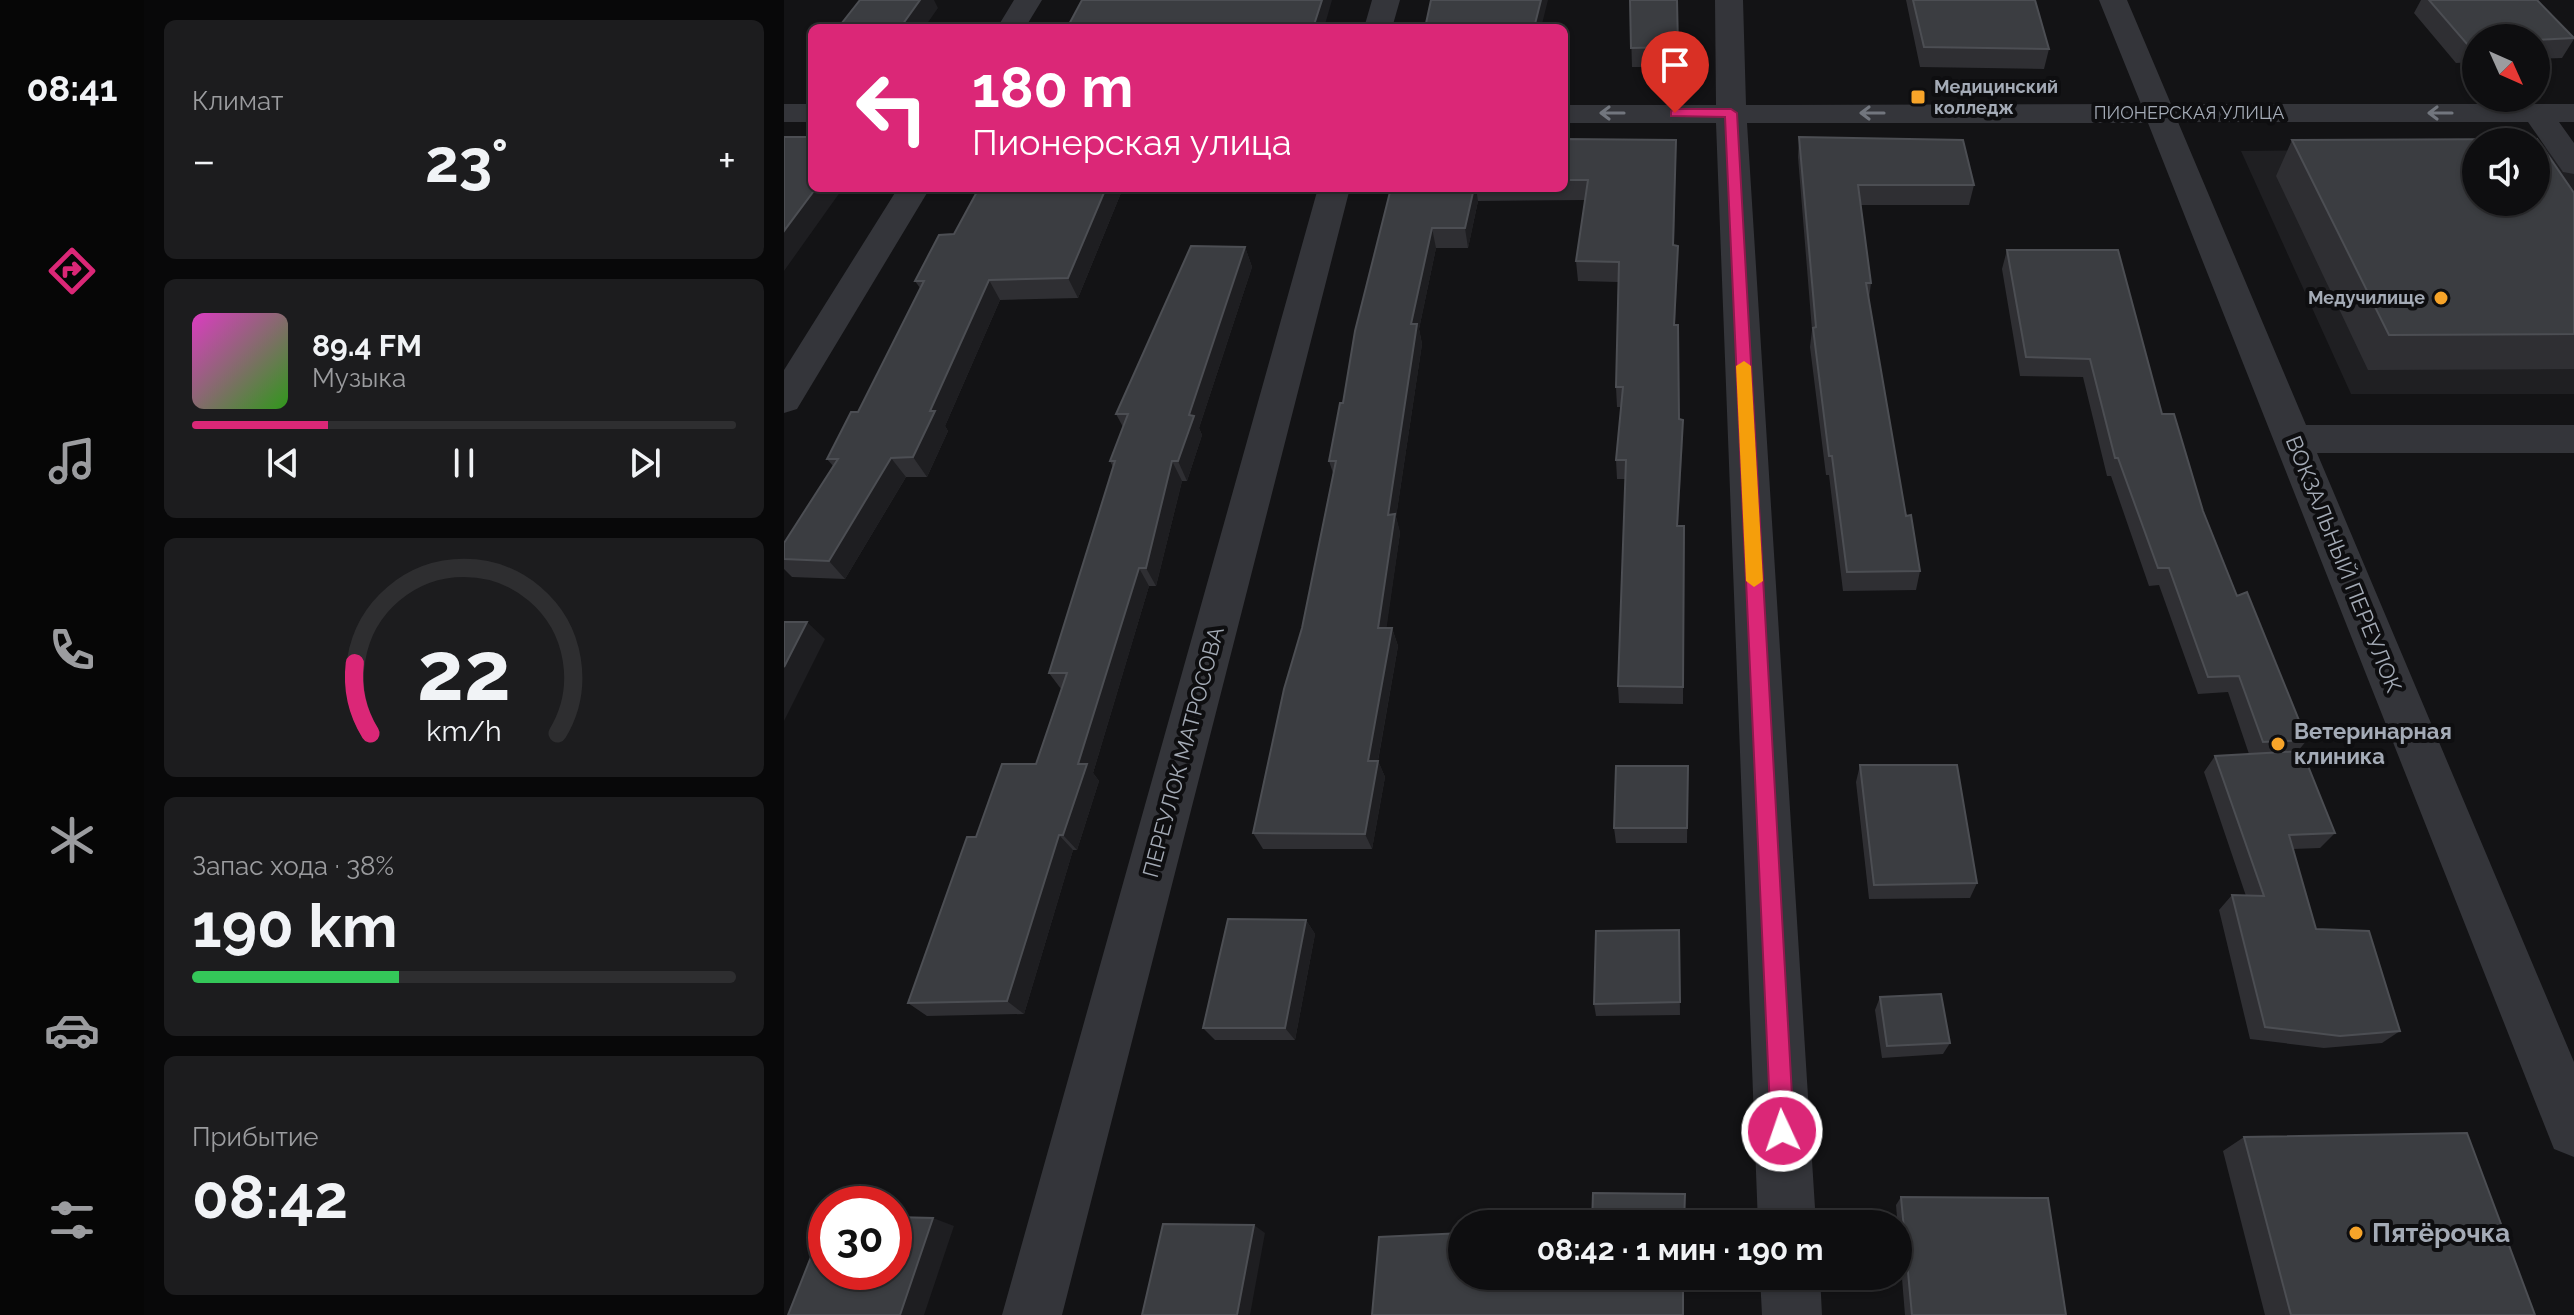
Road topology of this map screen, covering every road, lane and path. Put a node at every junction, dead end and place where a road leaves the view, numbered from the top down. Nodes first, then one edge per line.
1 (1028, 0) edge
2 (1386, 0) edge
3 (1729, 0) edge
4 (2113, 0) edge
5 (1013, 24) edge
6 (1379, 24) edge
7 (784, 113) edge
8 (808, 113) edge
9 (1731, 113) junction
10 (2158, 113) junction
11 (1568, 114) edge
12 (2562, 114) edge
13 (2574, 165) edge
14 (912, 192) edge
15 (1333, 192) edge
16 (784, 400) edge
17 (2292, 439) junction
18 (2574, 439) edge
19 (2570, 1110) edge
20 (1786, 1210) edge
21 (1791, 1290) edge
22 (1032, 1315) edge
23 (1792, 1315) edge

1 - 5 street
2 - 6 street
3 - 9 street
4 - 10 street, ВОКЗАЛЬНЫЙ ПЕРЕУЛОК
7 - 8 street
10 -> 9 street, ПИОНЕРСКАЯ УЛИЦА
9 -> 11 street, ПИОНЕРСКАЯ УЛИЦА
9 - 20 street
12 -> 10 street, ПИОНЕРСКАЯ УЛИЦА
10 - 17 street, ВОКЗАЛЬНЫЙ ПЕРЕУЛОК
12 - 13 street
14 - 16 street
15 - 22 street, ПЕРЕУЛОК МАТРОСОВА
17 - 18 street
17 - 19 street, ВОКЗАЛЬНЫЙ ПЕРЕУЛОК
21 - 23 street

